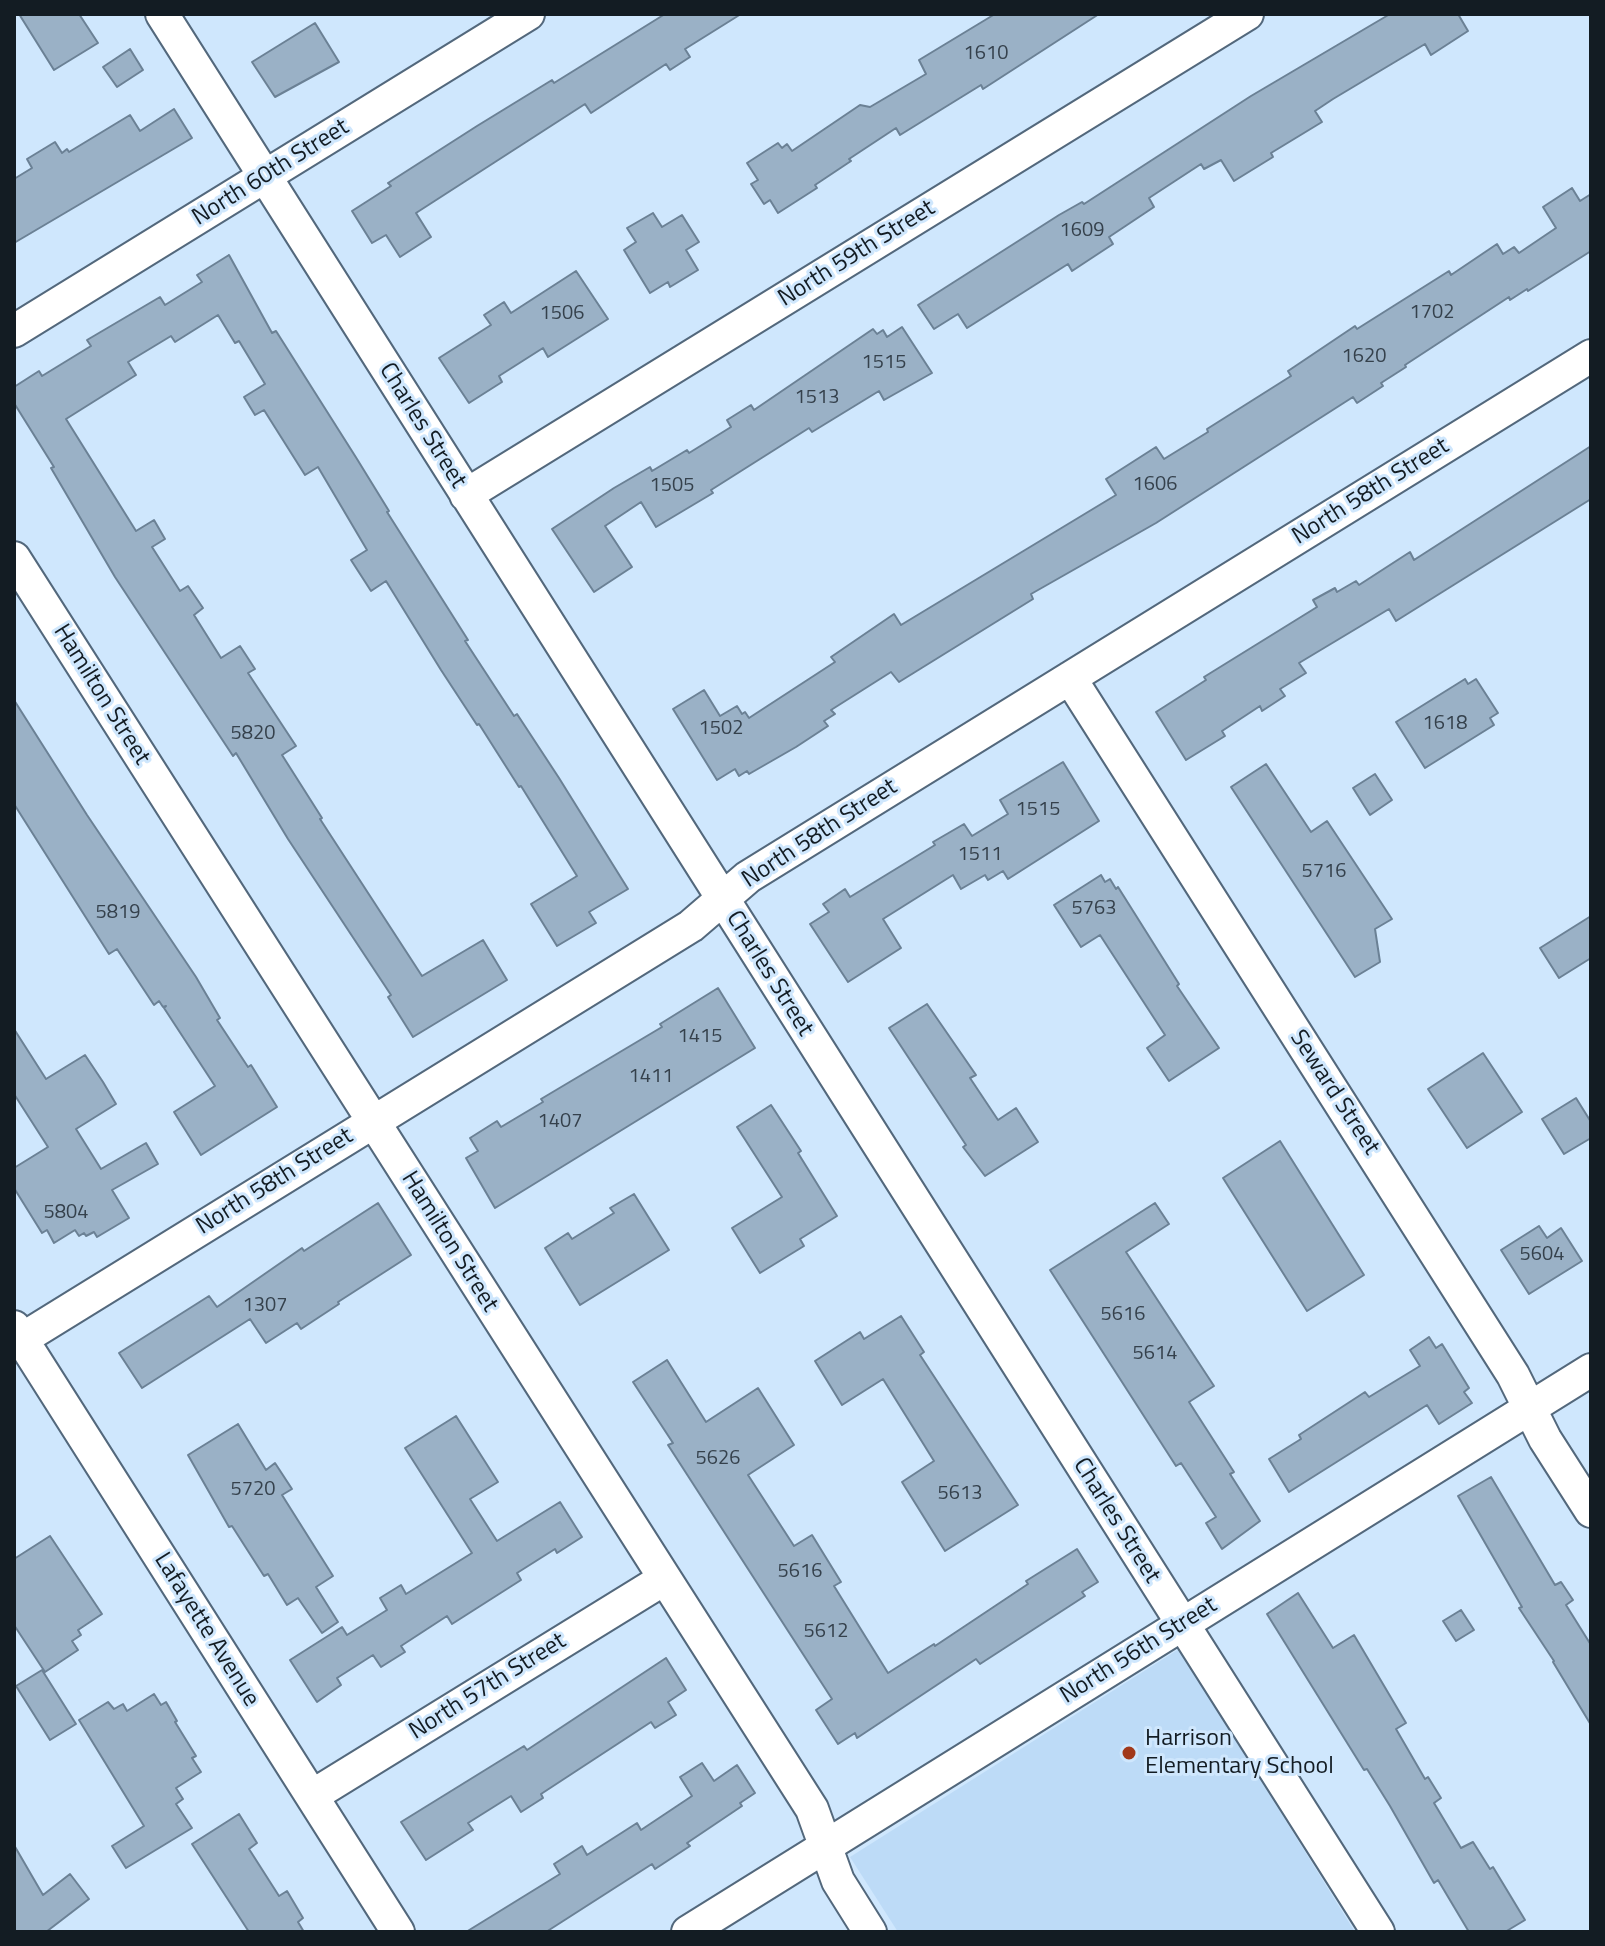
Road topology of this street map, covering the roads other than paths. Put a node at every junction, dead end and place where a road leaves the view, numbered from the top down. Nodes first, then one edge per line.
1 (162, 14) edge
2 (528, 14) edge
3 (1247, 14) edge
4 (264, 177) junction
5 (14, 331) edge
6 (1591, 356) edge
7 (466, 495) junction
8 (14, 558) edge
9 (1070, 678) junction
10 (722, 899) junction
11 (372, 1121) junction
12 (17, 1337) edge
13 (1591, 1370) edge
14 (1530, 1408) junction
15 (1591, 1511) edge
16 (664, 1579) junction
17 (1182, 1625) junction
18 (312, 1796) junction
19 (825, 1846) junction
20 (398, 1932) edge
21 (688, 1932) edge
22 (870, 1932) edge
23 (1378, 1932) edge

1 - 4 street, Charles Street
2 - 4 street, North 60th Street
3 - 7 street, North 59th Street
4 - 5 street, North 60th Street
4 - 7 street, Charles Street
6 - 9 street, North 58th Street
7 - 10 street, Charles Street
8 - 11 street, Hamilton Street
9 - 10 street, North 58th Street
9 - 14 street, Seward Street
10 - 11 street, North 58th Street
10 - 17 street, Charles Street
11 - 12 street, North 58th Street
11 - 16 street, Hamilton Street
12 - 18 street, Lafayette Avenue
13 - 14 street, North 56th Street
14 - 15 street, Seward Street
14 - 17 street, North 56th Street
16 - 18 street, North 57th Street
16 - 19 street, Hamilton Street
17 - 19 street, North 56th Street
17 - 23 street, Charles Street
18 - 20 street, Lafayette Avenue
19 - 21 street, North 56th Street
19 - 22 street, Hamilton Street

